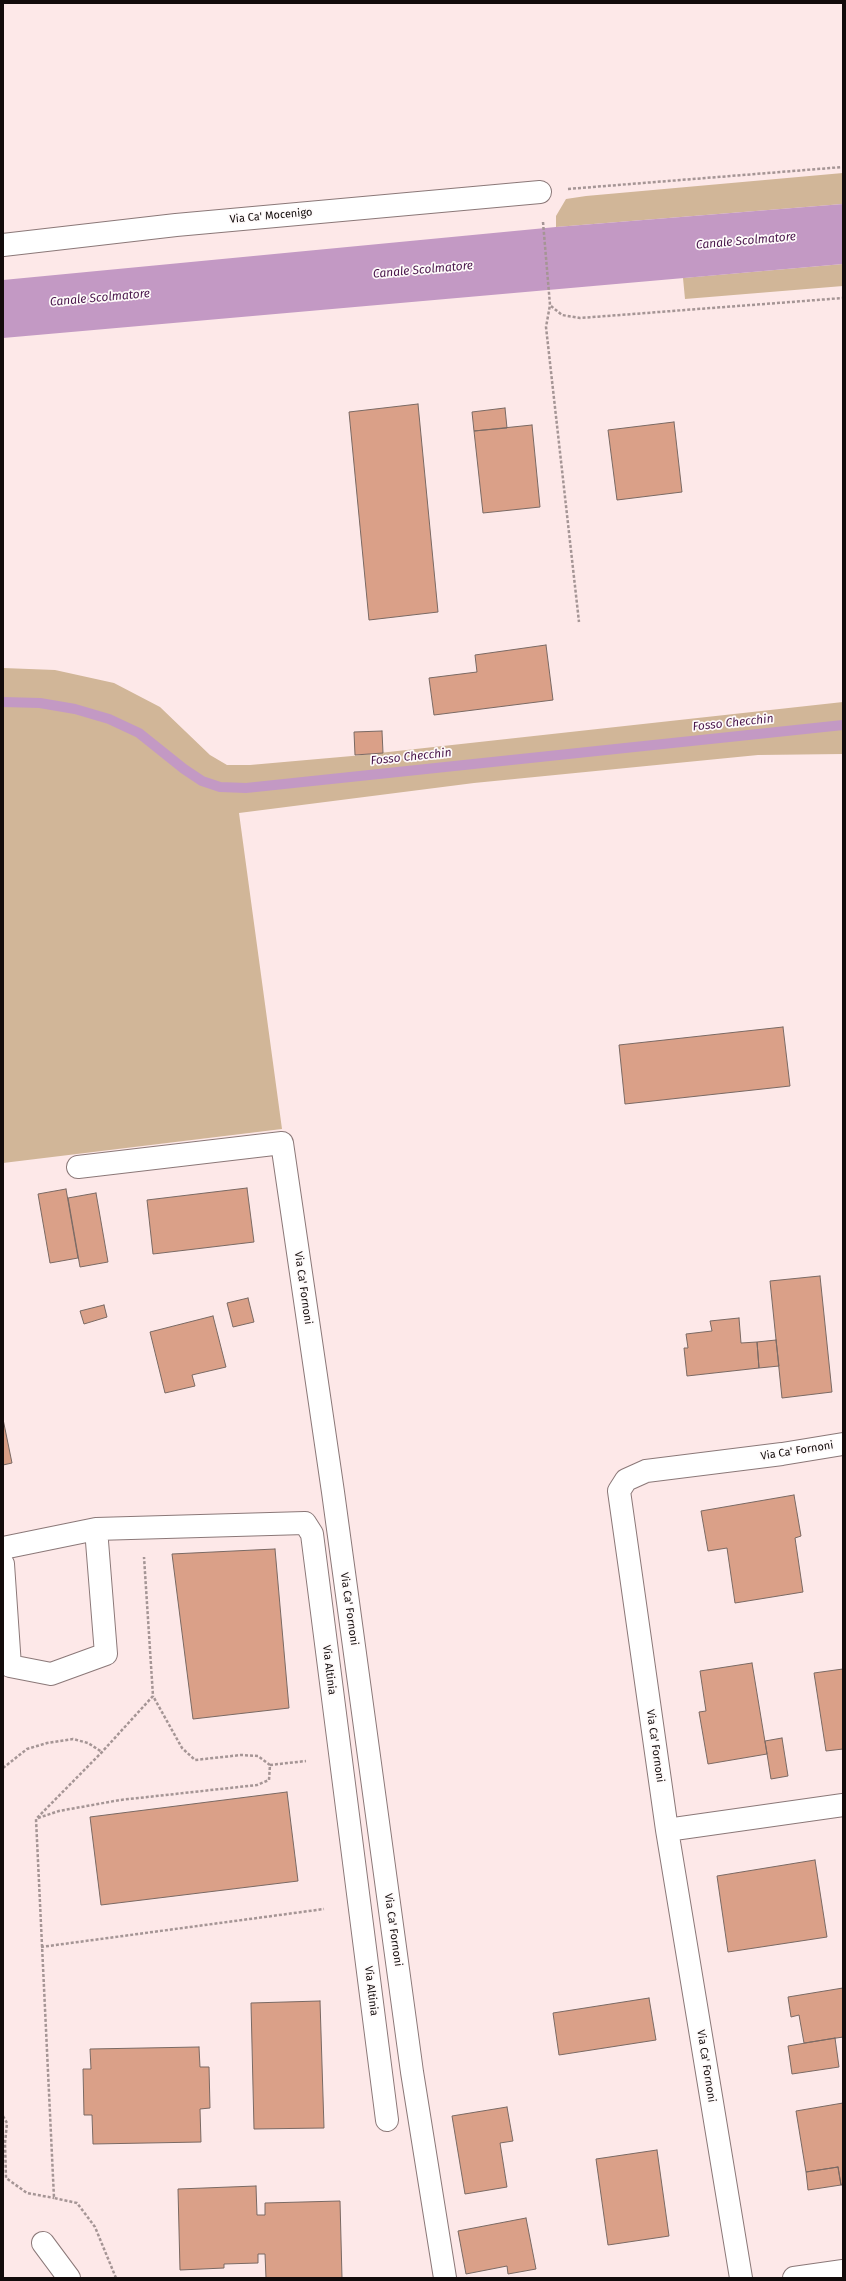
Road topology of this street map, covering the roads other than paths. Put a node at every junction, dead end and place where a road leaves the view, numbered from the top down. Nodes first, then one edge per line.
1 (540, 192) dead end
2 (3, 245) edge
3 (78, 1167) dead end
4 (843, 1444) edge
5 (96, 1529) junction
6 (3, 1548) edge
7 (3, 1564) edge
8 (7, 1670) edge
9 (843, 1805) edge
10 (668, 1830) junction
11 (387, 2120) dead end
12 (43, 2243) dead end
13 (843, 2271) edge
14 (69, 2278) edge
15 (445, 2278) edge
16 (741, 2278) edge
17 (794, 2278) edge

1 - 2 street, Via Ca' Mocenigo
3 - 15 street, Via Ca' Fornoni
4 - 10 street, Via Ca' Fornoni
5 - 6 street, Via Altinia
5 - 8 street
5 - 11 street, Via Altinia
7 - 8 street
9 - 10 street
10 - 16 street, Via Ca' Fornoni
12 - 14 street
13 - 17 street

